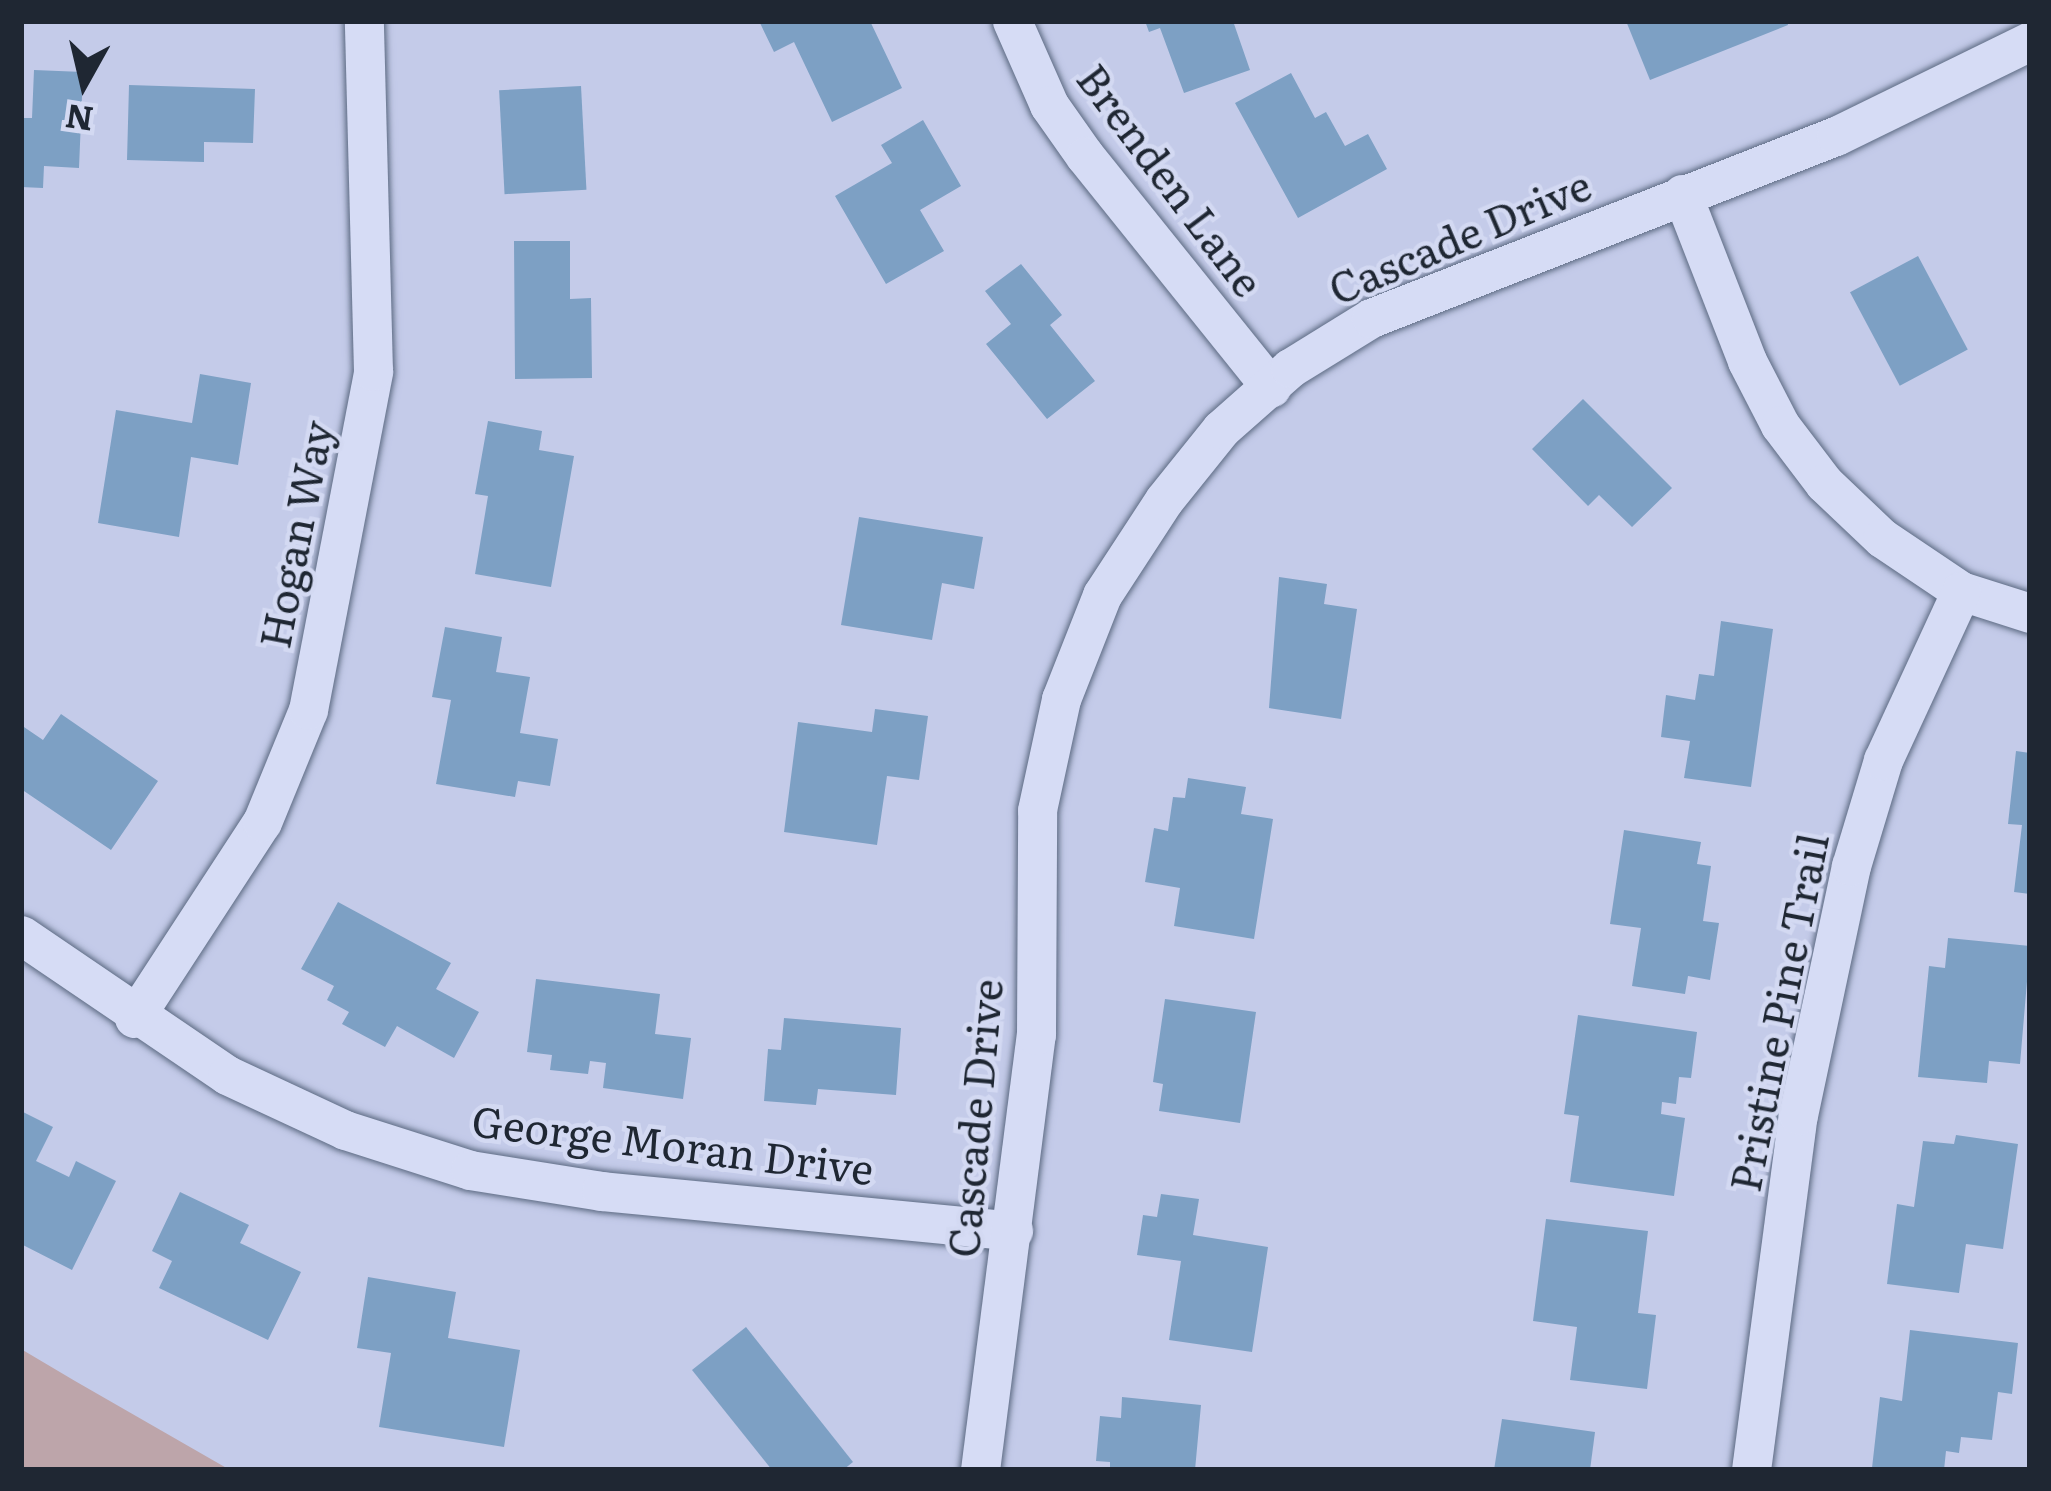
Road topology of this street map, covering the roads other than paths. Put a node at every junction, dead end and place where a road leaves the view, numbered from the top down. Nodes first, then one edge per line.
1 (364, 21) edge
2 (1012, 21) edge
3 (2030, 41) edge
4 (1682, 194) junction
5 (1270, 387) junction
6 (1961, 591) junction
7 (2030, 613) edge
8 (21, 934) edge
9 (134, 1018) junction
10 (1013, 1231) junction
11 (980, 1470) edge
12 (1751, 1470) edge

1 - 9 street, Hogan Way
2 - 5 street, Brenden Lane
3 - 4 street, Cascade Drive
4 - 5 street, Cascade Drive
4 - 6 street
5 - 10 street, Cascade Drive
6 - 7 street
6 - 12 street, Pristine Pine Trail
8 - 9 street, George Moran Drive
9 - 10 street, George Moran Drive
10 - 11 street, Cascade Drive

